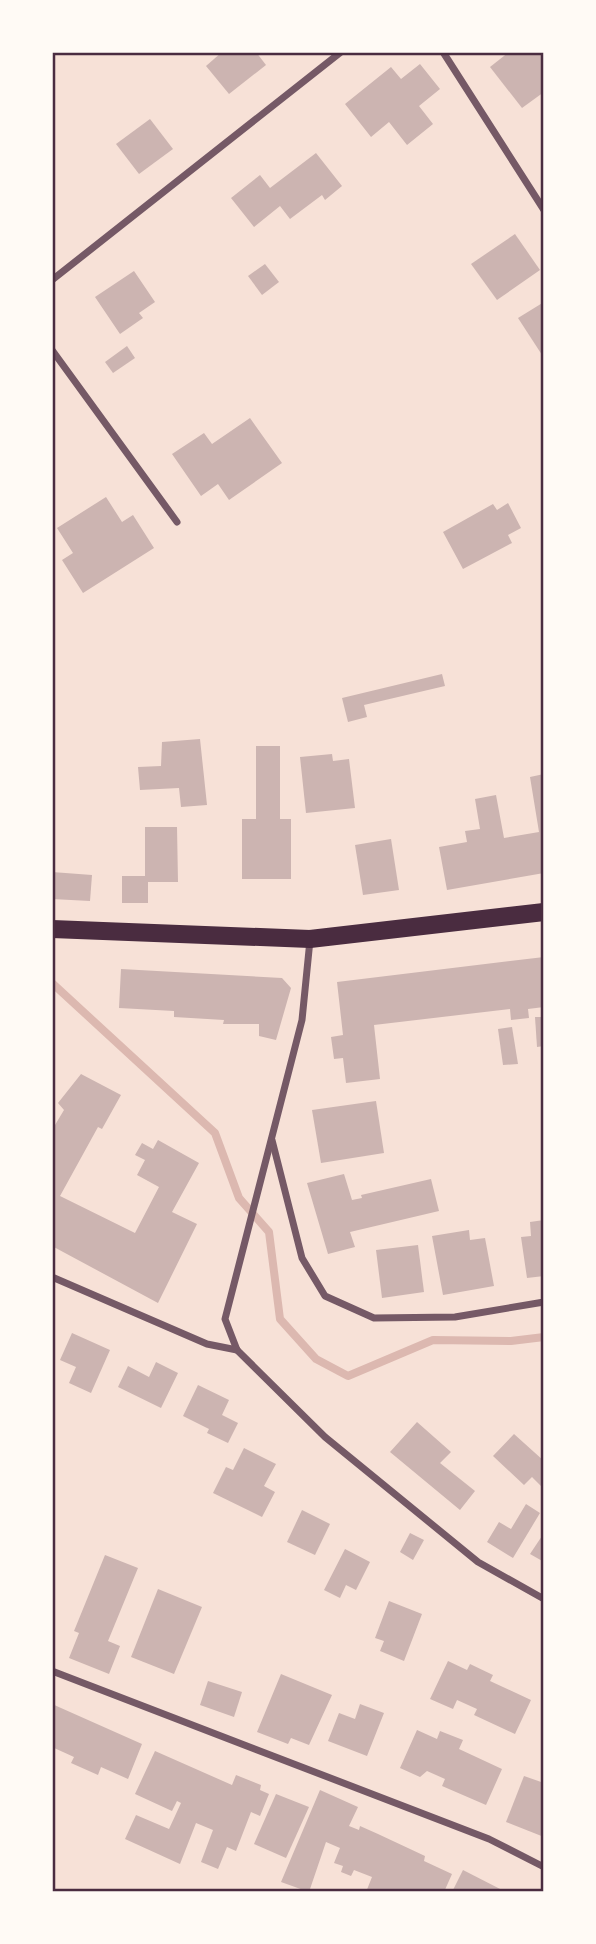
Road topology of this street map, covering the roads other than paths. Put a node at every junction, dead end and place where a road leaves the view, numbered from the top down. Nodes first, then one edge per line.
1 (341, 52) edge
2 (443, 52) edge
3 (544, 210) edge
4 (52, 280) edge
5 (52, 350) edge
6 (177, 522) dead end
7 (544, 912) edge
8 (52, 929) edge
9 (310, 939) junction
10 (272, 1140) junction
11 (52, 1277) edge
12 (544, 1302) edge
13 (237, 1350) junction
14 (544, 1599) edge
15 (52, 1671) edge
16 (544, 1867) edge

1 - 4 street
2 - 3 street
5 - 6 street
7 - 9 main road
8 - 9 main road
9 - 10 street
10 - 12 street
10 - 13 street
11 - 13 street
13 - 14 street
15 - 16 street

